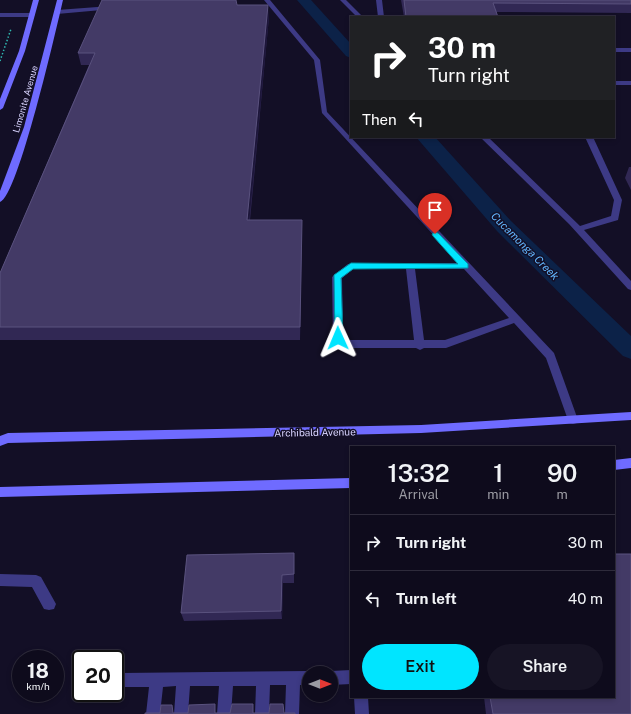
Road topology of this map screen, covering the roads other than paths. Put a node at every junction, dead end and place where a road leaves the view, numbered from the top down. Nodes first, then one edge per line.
1 (36, 0) edge
2 (60, 0) edge
3 (267, 0) edge
4 (343, 0) edge
5 (379, 0) edge
6 (119, 8) edge
7 (57, 12) junction
8 (32, 14) junction
9 (0, 15) edge
10 (359, 16) edge
11 (381, 16) edge
12 (615, 50) edge
13 (631, 50) edge
14 (615, 83) edge
15 (631, 83) edge
16 (0, 108) edge
17 (485, 138) edge
18 (589, 138) edge
19 (0, 200) edge
20 (579, 229) junction
21 (410, 266) junction
22 (465, 266) junction
23 (631, 287) edge
24 (515, 319) junction
25 (420, 346) junction
26 (631, 416) edge
27 (573, 420) junction
28 (0, 441) edge
29 (631, 464) edge
30 (615, 465) edge
31 (350, 483) edge
32 (0, 492) edge
33 (0, 580) edge
34 (49, 604) dead end
35 (350, 677) edge
36 (302, 678) edge
37 (338, 678) edge
38 (157, 679) junction
39 (184, 679) junction
40 (227, 679) junction
41 (264, 679) junction
42 (293, 679) junction
43 (124, 680) edge
44 (361, 698) edge
45 (153, 714) edge
46 (181, 714) edge
47 (224, 714) edge
48 (262, 714) edge
49 (292, 714) edge
50 (362, 714) edge

1 - 8 main road, Limonite Avenue
2 - 7 main road, Limonite Avenue
3 - 22 lane
4 - 10 lane
5 - 11 lane
6 - 7 lane
7 - 19 main road, Limonite Avenue
8 - 9 lane
8 - 16 main road, Limonite Avenue
12 - 13 lane
14 - 15 lane
17 - 20 lane
18 - 20 lane
20 - 23 lane
21 - 22 lane
21 - 25 lane
21 - 25 lane
22 - 24 lane
24 - 25 lane
24 - 27 lane
26 - 27 main road, Archibald Avenue
27 - 28 main road, Archibald Avenue
29 - 30 main road
31 - 32 main road
33 - 34 lane
35 - 37 lane
36 - 42 lane
38 - 39 lane
38 - 43 lane
38 - 45 lane
39 - 40 lane
39 - 46 lane
40 - 41 lane
40 - 47 lane
41 - 42 lane
41 - 48 lane
42 - 49 lane
44 - 50 lane

